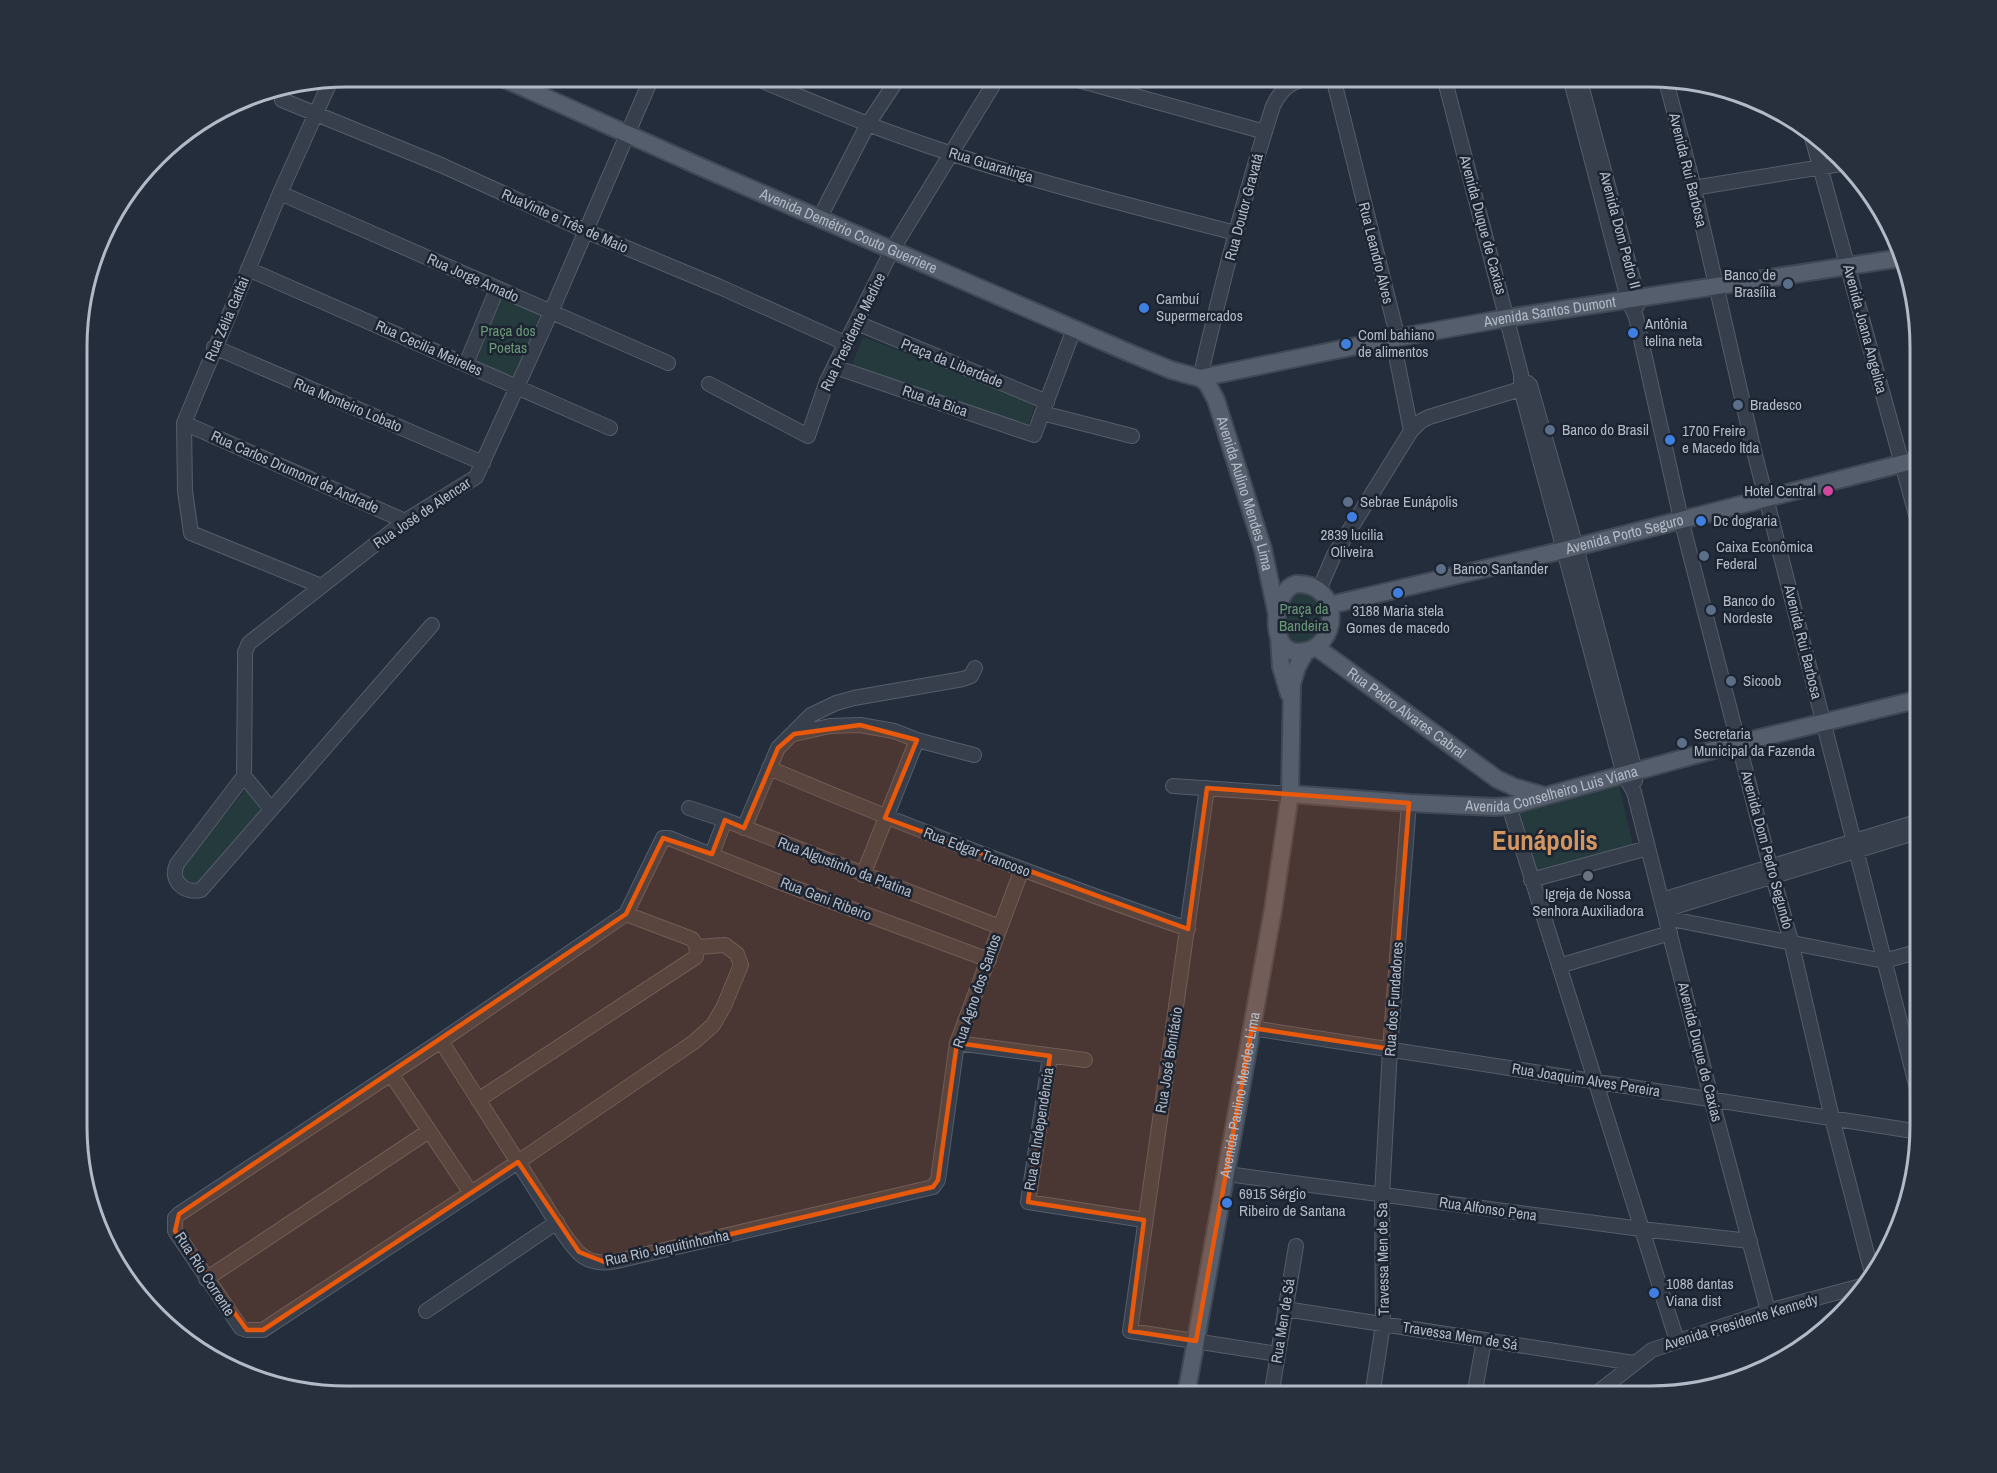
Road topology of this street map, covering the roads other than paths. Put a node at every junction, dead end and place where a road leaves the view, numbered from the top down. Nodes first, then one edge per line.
1 (524, 87) edge
2 (648, 87) edge
3 (777, 87) edge
4 (892, 87) edge
5 (992, 87) edge
6 (1102, 87) edge
7 (1286, 87) edge
8 (1335, 87) edge
9 (1447, 87) edge
10 (1573, 87) edge
11 (1581, 87) edge
12 (327, 88) edge
13 (1670, 88) edge
14 (282, 100) dead end
15 (315, 114) junction
16 (868, 124) junction
17 (1265, 132) junction
18 (627, 134) junction
19 (1815, 146) edge
20 (950, 152) junction
21 (1595, 153) junction
22 (1832, 162) edge
23 (1835, 164) edge
24 (1820, 165) junction
25 (1692, 184) junction
26 (280, 193) junction
27 (820, 217) junction
28 (586, 231) junction
29 (1236, 233) junction
30 (892, 250) junction
31 (1894, 259) edge
32 (1847, 266) junction
33 (248, 269) junction
34 (1717, 286) junction
35 (497, 289) junction
36 (1633, 298) junction
37 (551, 312) junction
38 (1635, 317) joint
39 (1507, 318) junction
40 (856, 323) junction
41 (1074, 329) junction
42 (1395, 338) junction
43 (847, 344) junction
44 (214, 347) junction
45 (668, 363) dead end
46 (466, 364) junction
47 (835, 367) junction
48 (1200, 378) junction
49 (1524, 382) junction
50 (709, 384) dead end
51 (516, 387) junction
52 (1044, 408) junction
53 (184, 423) junction
54 (610, 428) dead end
55 (1412, 431) junction
56 (1132, 436) dead end
57 (1910, 462) edge
58 (483, 463) junction
59 (1901, 464) junction
60 (1910, 495) edge
61 (1766, 498) junction
62 (1682, 519) junction
63 (405, 521) junction
64 (1570, 548) junction
65 (1263, 549) junction
66 (321, 586) junction
67 (1288, 586) junction
68 (1319, 590) junction
69 (1330, 605) junction
70 (1277, 615) junction
71 (432, 625) dead end
72 (1279, 636) junction
73 (1311, 649) junction
74 (975, 668) dead end
75 (1291, 697) junction
76 (1910, 702) edge
77 (1824, 723) junction
78 (794, 734) junction
79 (917, 740) junction
80 (1739, 743) junction
81 (974, 754) dead end
82 (769, 768) junction
83 (1630, 773) junction
84 (244, 776) junction
85 (1497, 779) junction
86 (1173, 786) dead end
87 (1208, 788) junction
88 (1290, 794) junction
89 (1544, 795) junction
90 (1409, 803) junction
91 (1509, 806) junction
92 (689, 808) dead end
93 (270, 809) junction
94 (885, 818) junction
95 (725, 820) junction
96 (1910, 825) edge
97 (744, 828) junction
98 (1910, 833) edge
99 (1854, 847) junction
100 (1648, 848) junction
101 (712, 854) junction
102 (1022, 870) junction
103 (1771, 872) junction
104 (863, 875) junction
105 (1532, 880) junction
106 (1664, 909) junction
107 (626, 914) junction
108 (1000, 927) junction
109 (1188, 928) junction
110 (1670, 933) junction
111 (1791, 941) junction
112 (697, 947) junction
113 (1910, 954) edge
114 (989, 960) junction
115 (1884, 960) junction
116 (1559, 966) junction
117 (1252, 1028) junction
118 (441, 1041) junction
119 (957, 1043) junction
120 (1390, 1049) junction
121 (1050, 1056) junction
122 (1085, 1060) dead end
123 (1910, 1061) edge
124 (391, 1074) junction
125 (1596, 1080) junction
126 (478, 1100) junction
127 (1712, 1101) junction
128 (1832, 1118) junction
129 (1910, 1130) edge
130 (429, 1131) junction
131 (518, 1162) junction
132 (1227, 1174) junction
133 (933, 1187) joint
134 (471, 1193) junction
135 (1382, 1195) junction
136 (1144, 1220) junction
137 (557, 1222) junction
138 (1641, 1229) junction
139 (1750, 1241) junction
140 (1296, 1246) dead end
141 (1870, 1265) edge
142 (206, 1279) junction
143 (1853, 1288) edge
144 (1285, 1309) junction
145 (426, 1311) dead end
146 (1768, 1311) junction
147 (1383, 1324) junction
148 (1484, 1340) junction
149 (1196, 1341) junction
150 (1677, 1341) junction
151 (1278, 1354) junction
152 (1634, 1363) junction
153 (1188, 1386) edge
154 (1273, 1386) edge
155 (1374, 1386) edge
156 (1476, 1386) edge
157 (1605, 1386) edge

1 - 18 main road, Avenida Demétrio Couto Guerriere
2 - 18 street, Rua José de Alencar
3 - 16 street, Rua Guaratinga
4 - 16 street
5 - 20 street, Rua Presidente Medice
6 - 17 street
7 - 17 street, Rua Doutor Gravatá
8 - 42 street, Rua Leandro Alves
9 - 39 street, Avenida Duque de Caxias
10 - 21 street, Avenida Dom Pedro II
11 - 21 street, Avenida Dom Pedro II
12 - 15 street, Rua Zélia Gattai
13 - 25 street, Avenida Rui Barbosa
14 - 15 street, RuaVinte e Três de Maio
15 - 26 street, Rua Zélia Gattai
15 - 28 street, RuaVinte e Três de Maio
16 - 20 street, Rua Guaratinga
16 - 27 street
17 - 29 street, Rua Doutor Gravatá
18 - 27 main road, Avenida Demétrio Couto Guerriere
18 - 28 street, Rua José de Alencar
19 - 24 street, Avenida Joana Angelica
20 - 29 street, Rua Guaratinga
20 - 30 street, Rua Presidente Medice
21 - 36 street, Avenida Dom Pedro II
22 - 24 street
23 - 24 street
24 - 25 street
24 - 32 street, Avenida Joana Angelica
25 - 34 street, Avenida Rui Barbosa
26 - 33 street, Rua Zélia Gattai
26 - 35 street, Rua Jorge Amado
27 - 30 main road, Avenida Demétrio Couto Guerriere
28 - 37 street, Rua José de Alencar
28 - 43 street, RuaVinte e Três de Maio
29 - 48 street, Rua Doutor Gravatá
30 - 40 street, Rua Presidente Medice
30 - 41 main road, Avenida Demétrio Couto Guerriere
31 - 32 main road, Avenida Santos Dumont
32 - 34 main road, Avenida Santos Dumont
32 - 59 street, Avenida Joana Angelica
33 - 44 street, Rua Zélia Gattai
33 - 46 street, Rua Cecilia Meireles
34 - 36 main road, Avenida Santos Dumont
34 - 61 street, Avenida Rui Barbosa
35 - 37 street, Rua Jorge Amado
35 - 46 street
36 - 38 street, Avenida Dom Pedro II
36 - 39 main road, Avenida Santos Dumont
37 - 45 street, Rua Jorge Amado
37 - 51 street, Rua José de Alencar
38 - 62 street, Avenida Dom Pedro Segundo
39 - 42 main road, Avenida Santos Dumont
39 - 49 street, Avenida Duque de Caxias
40 - 43 street, Rua Presidente Medice
40 - 52 street, Praça da Liberdade
41 - 48 main road, Avenida Demétrio Couto Guerriere
41 - 52 street
42 - 48 main road, Avenida Santos Dumont
42 - 55 street, Rua Leandro Alves
43 - 47 street, Rua Presidente Medice
44 - 53 street, Rua Zélia Gattai
44 - 58 street, Rua Monteiro Lobato
46 - 51 street, Rua Cecilia Meireles
47 - 50 street, Rua Presidente Medice
47 - 52 street, Rua da Bica
48 - 65 main road, Avenida Aulino Mendes Lima
49 - 55 street
49 - 64 street, Avenida Duque de Caxias
51 - 54 street, Rua Cecilia Meireles
51 - 58 street, Rua José de Alencar
52 - 56 street, Praça da Liberdade
53 - 63 street, Rua Carlos Drumond de Andrade
53 - 66 street, Rua Zélia Gattai
55 - 68 street
57 - 59 main road, Avenida Porto Seguro
58 - 63 street, Rua José de Alencar
59 - 60 street, Avenida Joana Angelica
59 - 61 main road, Avenida Porto Seguro
61 - 62 main road, Avenida Porto Seguro
61 - 77 street, Avenida Rui Barbosa
62 - 64 main road, Avenida Porto Seguro
62 - 80 street, Avenida Dom Pedro Segundo
63 - 66 street, Rua José de Alencar
64 - 69 main road, Avenida Porto Seguro
64 - 83 street, Avenida Duque de Caxias
65 - 67 main road
65 - 70 main road, Avenida Aulino Mendes Lima
66 - 84 street, Rua José de Alencar
67 - 68 main road
67 - 70 main road
68 - 69 main road
69 - 73 main road
70 - 72 main road
71 - 93 street
72 - 73 main road
72 - 75 main road
73 - 75 main road
73 - 85 main road, Rua Pedro Alvares Cabral
74 - 78 street
75 - 88 main road
76 - 77 main road, Avenida Conselheiro Luis Viana
77 - 80 main road, Avenida Conselheiro Luis Viana
77 - 99 street, Avenida Rui Barbosa
78 - 79 street
78 - 82 street
79 - 81 street
79 - 94 street
80 - 83 main road, Avenida Conselheiro Luis Viana
80 - 103 street, Avenida Dom Pedro Segundo
82 - 94 street, Rua Edgar Trancoso
82 - 97 street
83 - 89 main road, Avenida Conselheiro Luis Viana
83 - 100 street, Avenida Duque de Caxias
84 - 93 street
84 - 93 street
85 - 89 main road, Rua Pedro Alvares Cabral
85 - 91 main road, Rua Pedro Alvares Cabral
86 - 87 street, Avenida Conselheiro Luis Viana
87 - 88 street, Avenida Conselheiro Luis Viana
87 - 109 street, Rua José Bonifácio
88 - 90 main road, Avenida Conselheiro Luis Viana
88 - 117 main road, Avenida Paulino Mendes Lima
89 - 91 main road, Avenida Conselheiro Luis Viana
90 - 91 main road, Avenida Conselheiro Luis Viana
90 - 120 street, Rua dos Fundadores
91 - 105 street
92 - 95 street, Rua Algustinho da Platina
94 - 102 street, Rua Edgar Trancoso
94 - 104 street
95 - 97 street, Rua Algustinho da Platina
95 - 101 street
96 - 99 street
97 - 104 street, Rua Algustinho da Platina
98 - 99 street
99 - 103 street
99 - 115 street, Avenida Rui Barbosa
100 - 105 street
100 - 106 street, Avenida Duque de Caxias
101 - 107 street, Rua Geni Ribeiro
101 - 114 street, Rua Geni Ribeiro
102 - 108 street, Rua Agno dos Santos
102 - 109 street, Rua Edgar Trancoso
103 - 106 street
103 - 111 street, Avenida Dom Pedro Segundo
104 - 108 street, Rua Algustinho da Platina
105 - 116 street
106 - 110 street, Avenida Duque de Caxias
106 - 111 street
107 - 112 street
107 - 118 street
108 - 114 street, Rua Agno dos Santos
109 - 136 street, Rua José Bonifácio
110 - 116 street
110 - 127 street, Avenida Duque de Caxias
111 - 115 street
111 - 128 street, Avenida Dom Pedro Segundo
112 - 126 street
112 - 131 street
113 - 115 street
114 - 119 street, Rua Agno dos Santos
115 - 123 street, Avenida Rui Barbosa
116 - 125 street
117 - 120 street, Rua Joaquim Alves Pereira
117 - 132 main road, Avenida Paulino Mendes Lima
118 - 124 street
118 - 126 street, Rua Rio Jequitinhonha
119 - 121 street
119 - 133 street, Rua Agno dos Santos
120 - 125 street, Rua Joaquim Alves Pereira
120 - 135 street, Rua dos Fundadores
121 - 122 street
121 - 136 street, Rua da Independência
124 - 130 street
124 - 142 street, Rua Rio Corrente
125 - 127 street, Rua Joaquim Alves Pereira
125 - 138 street
126 - 131 street, Rua Rio Jequitinhonha
127 - 128 street, Rua Joaquim Alves Pereira
127 - 139 street, Avenida Duque de Caxias
128 - 129 street, Rua Joaquim Alves Pereira
128 - 141 street, Avenida Dom Pedro Segundo
130 - 134 street
130 - 142 street
131 - 134 street
131 - 137 street, Rua Rio Jequitinhonha
132 - 135 street, Rua Alfonso Pena
132 - 149 main road, Avenida Paulino Mendes Lima
133 - 137 street, Rua Rio Jequitinhonha
134 - 142 street, Rua Rio Corrente
135 - 138 street, Rua Alfonso Pena
135 - 147 street, Travessa Men de Sa
136 - 149 street, Rua José Bonifácio
137 - 145 street
138 - 139 street, Rua Alfonso Pena
138 - 150 street
139 - 146 street, Avenida Duque de Caxias
140 - 144 street, Rua Men de Sá
143 - 146 street, Avenida Presidente Kennedy
144 - 147 street, Travessa Mem de Sá
144 - 151 street, Rua Men de Sá
146 - 150 street, Avenida Presidente Kennedy
147 - 148 street, Travessa Mem de Sá
147 - 155 street, Travessa Men de Sa
148 - 152 street, Travessa Mem de Sá
148 - 156 street
149 - 151 street
149 - 153 main road, Avenida Paulino Mendes Lima
150 - 152 street, Avenida Presidente Kennedy
151 - 154 street, Rua Men de Sá
152 - 157 street, Avenida Presidente Kennedy

